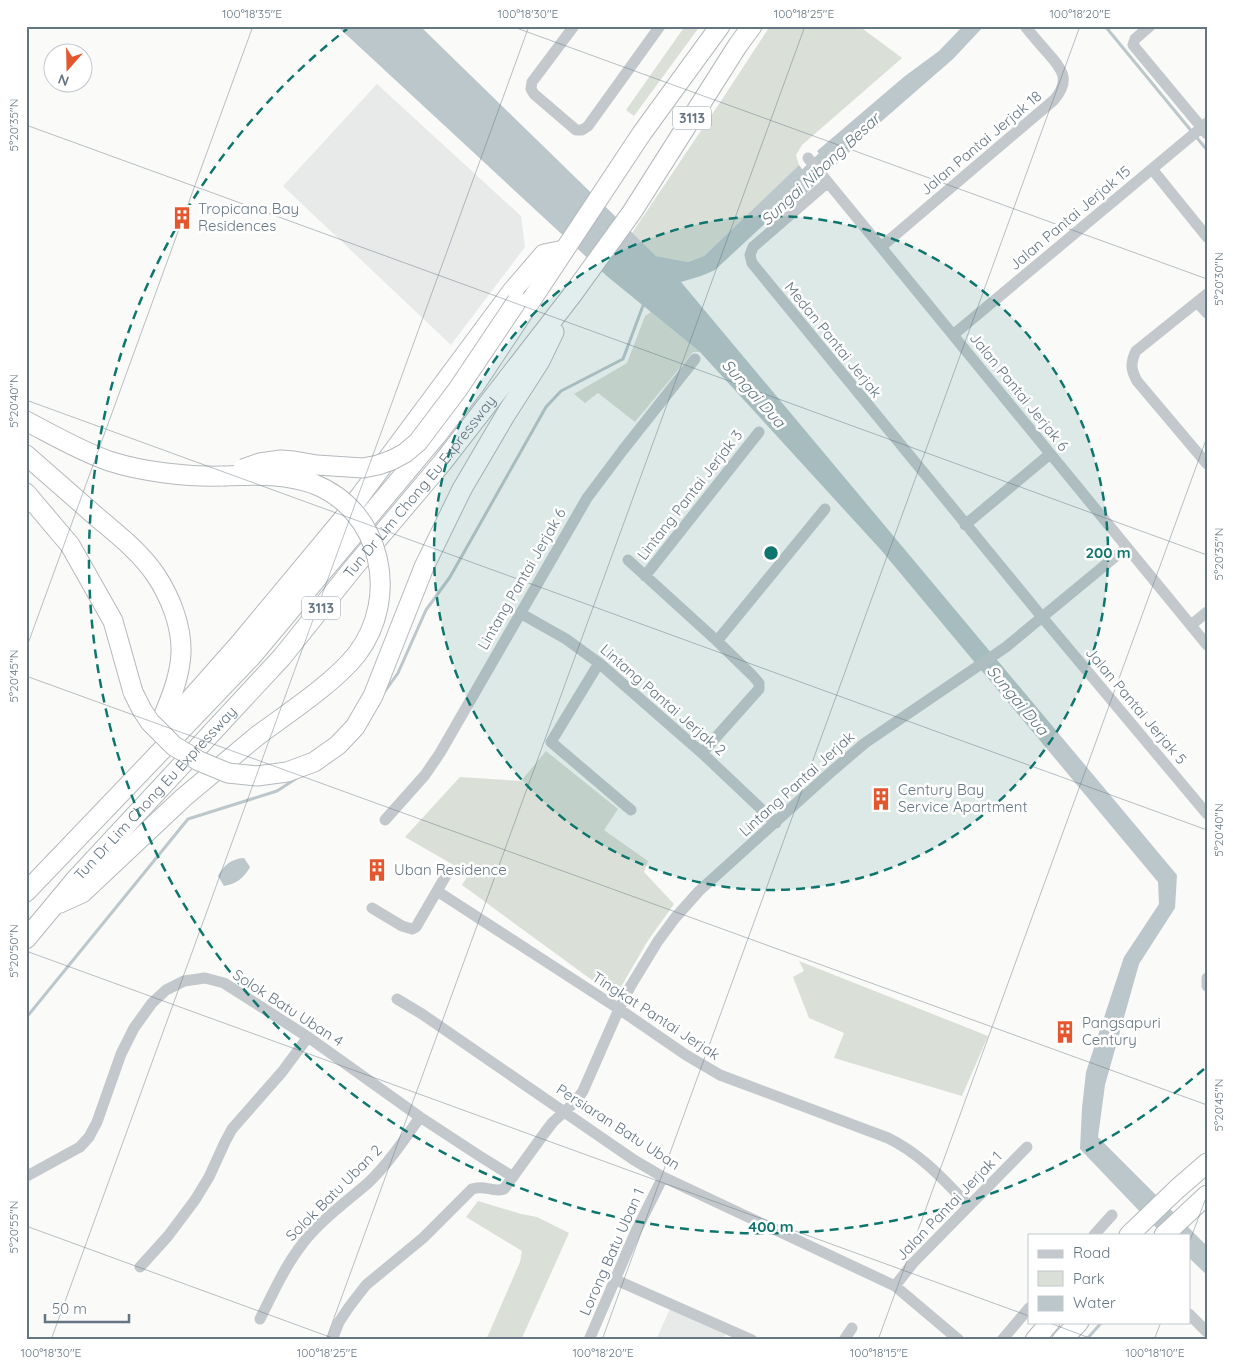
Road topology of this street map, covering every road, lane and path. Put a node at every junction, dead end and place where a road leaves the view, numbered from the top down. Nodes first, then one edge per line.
1 (574, 26) edge
2 (660, 26) edge
3 (720, 26) edge
4 (752, 26) edge
5 (1025, 26) edge
6 (1150, 26) edge
7 (1200, 130) edge
8 (808, 158) dead end
9 (1152, 169) junction
10 (826, 179) junction
11 (1207, 237) edge
12 (881, 247) junction
13 (563, 252) junction
14 (1207, 294) edge
15 (572, 295) junction
16 (1197, 302) junction
17 (1207, 313) edge
18 (953, 335) junction
19 (695, 359) dead end
20 (26, 421) edge
21 (759, 432) dead end
22 (1050, 454) junction
23 (26, 455) edge
24 (1207, 464) edge
25 (223, 476) junction
26 (26, 493) edge
27 (825, 509) dead end
28 (965, 525) junction
29 (1127, 547) junction
30 (628, 560) dead end
31 (645, 576) junction
32 (1207, 612) edge
33 (520, 613) junction
34 (1042, 617) junction
35 (1191, 625) junction
36 (717, 641) junction
37 (1207, 645) edge
38 (599, 662) junction
39 (153, 742) junction
40 (702, 753) junction
41 (105, 808) junction
42 (631, 810) dead end
43 (1207, 814) edge
44 (385, 820) dead end
45 (776, 823) junction
46 (448, 872) dead end
47 (437, 891) junction
48 (26, 892) edge
49 (52, 907) junction
50 (372, 908) dead end
51 (26, 939) edge
52 (1207, 978) edge
53 (1207, 986) edge
54 (397, 999) dead end
55 (619, 1009) junction
56 (308, 1037) junction
57 (564, 1112) junction
58 (420, 1117) junction
59 (1027, 1147) dead end
60 (1207, 1163) edge
61 (27, 1176) edge
62 (513, 1177) junction
63 (663, 1177) junction
64 (1200, 1201) edge
65 (969, 1206) junction
66 (1112, 1215) dead end
67 (1136, 1229) edge
68 (1095, 1234) edge
69 (1165, 1234) edge
70 (140, 1267) dead end
71 (616, 1280) junction
72 (895, 1286) junction
73 (1028, 1309) edge
74 (1190, 1315) edge
75 (260, 1319) dead end
76 (1048, 1324) edge
77 (1077, 1324) edge
78 (852, 1328) dead end
79 (1207, 1332) edge
80 (726, 1334) edge
81 (332, 1340) edge
82 (589, 1340) edge
83 (752, 1340) edge
84 (844, 1340) edge
85 (959, 1340) edge
86 (1002, 1340) edge
87 (1035, 1340) edge
88 (1062, 1340) edge

1 - 2 street
3 - 13 highway, Tun Dr Lim Chong Eu Expressway / 3113
4 - 15 highway, Tun Dr Lim Chong Eu Expressway / 3113
5 - 12 street, Jalan Pantai Jerjak 18
6 - 7 street
7 - 9 street, Jalan Pantai Jerjak 15
8 - 10 street, Jalan Pantai Jerjak 6
9 - 11 street
9 - 18 street, Jalan Pantai Jerjak 15
10 - 12 street, Jalan Pantai Jerjak 6
10 - 28 street, Medan Pantai Jerjak
12 - 18 street, Jalan Pantai Jerjak 6
13 - 25 highway, bridge
13 - 39 highway
13 - 41 highway, Tun Dr Lim Chong Eu Expressway / 3113
14 - 16 street
15 - 26 highway, bridge
15 - 49 highway, Tun Dr Lim Chong Eu Expressway / 3113
16 - 17 street
16 - 24 street
18 - 22 street, Jalan Pantai Jerjak 6
19 - 33 street, Lintang Pantai Jerjak 6
20 - 25 highway
21 - 31 street, Lintang Pantai Jerjak 3
22 - 28 street
22 - 29 street, Jalan Pantai Jerjak 6
23 - 39 highway
25 - 49 highway, bridge
27 - 36 street
28 - 34 street, Medan Pantai Jerjak
29 - 34 street, Lintang Pantai Jerjak
29 - 35 street, Jalan Pantai Jerjak 6
30 - 31 street, Lintang Pantai Jerjak 3
31 - 36 street, Lintang Pantai Jerjak 3
32 - 35 street
33 - 38 street, Lintang Pantai Jerjak 2
33 - 44 street, Lintang Pantai Jerjak 6
34 - 43 street, Jalan Pantai Jerjak 5
34 - 45 street, Lintang Pantai Jerjak
35 - 37 street, Jalan Pantai Jerjak 6
36 - 40 street, Lintang Pantai Jerjak 3
38 - 40 street, Lintang Pantai Jerjak 2
38 - 42 street
39 - 41 highway
40 - 45 street, Lintang Pantai Jerjak 2
41 - 48 highway, Tun Dr Lim Chong Eu Expressway / 3113
45 - 55 street, Lintang Pantai Jerjak
46 - 47 street
47 - 50 street
47 - 55 street, Tingkat Pantai Jerjak
49 - 51 highway, Tun Dr Lim Chong Eu Expressway / 3113
52 - 53 street
54 - 57 street, Persiaran Batu Uban
55 - 57 street, Lintang Pantai Jerjak
55 - 65 street, Tingkat Pantai Jerjak
56 - 58 street, Solok Batu Uban 4
56 - 61 street, Solok Batu Uban 4
56 - 70 street
57 - 62 street, Lintang Pantai Jerjak
57 - 63 street, Persiaran Batu Uban
58 - 62 street, Solok Batu Uban 4
58 - 75 street, Solok Batu Uban 2
59 - 65 street, Jalan Pantai Jerjak 1
60 - 67 highway
62 - 81 street, Lintang Pantai Jerjak
63 - 71 street, Lorong Batu Uban 1
63 - 72 street, Persiaran Batu Uban
64 - 69 highway
65 - 72 street, Jalan Pantai Jerjak 1
66 - 68 street
71 - 80 street
71 - 82 street, Lorong Batu Uban 1
72 - 85 street, Persiaran Batu Uban
73 - 86 street
74 - 79 street
76 - 87 highway
77 - 88 highway
78 - 84 street
80 - 83 street

